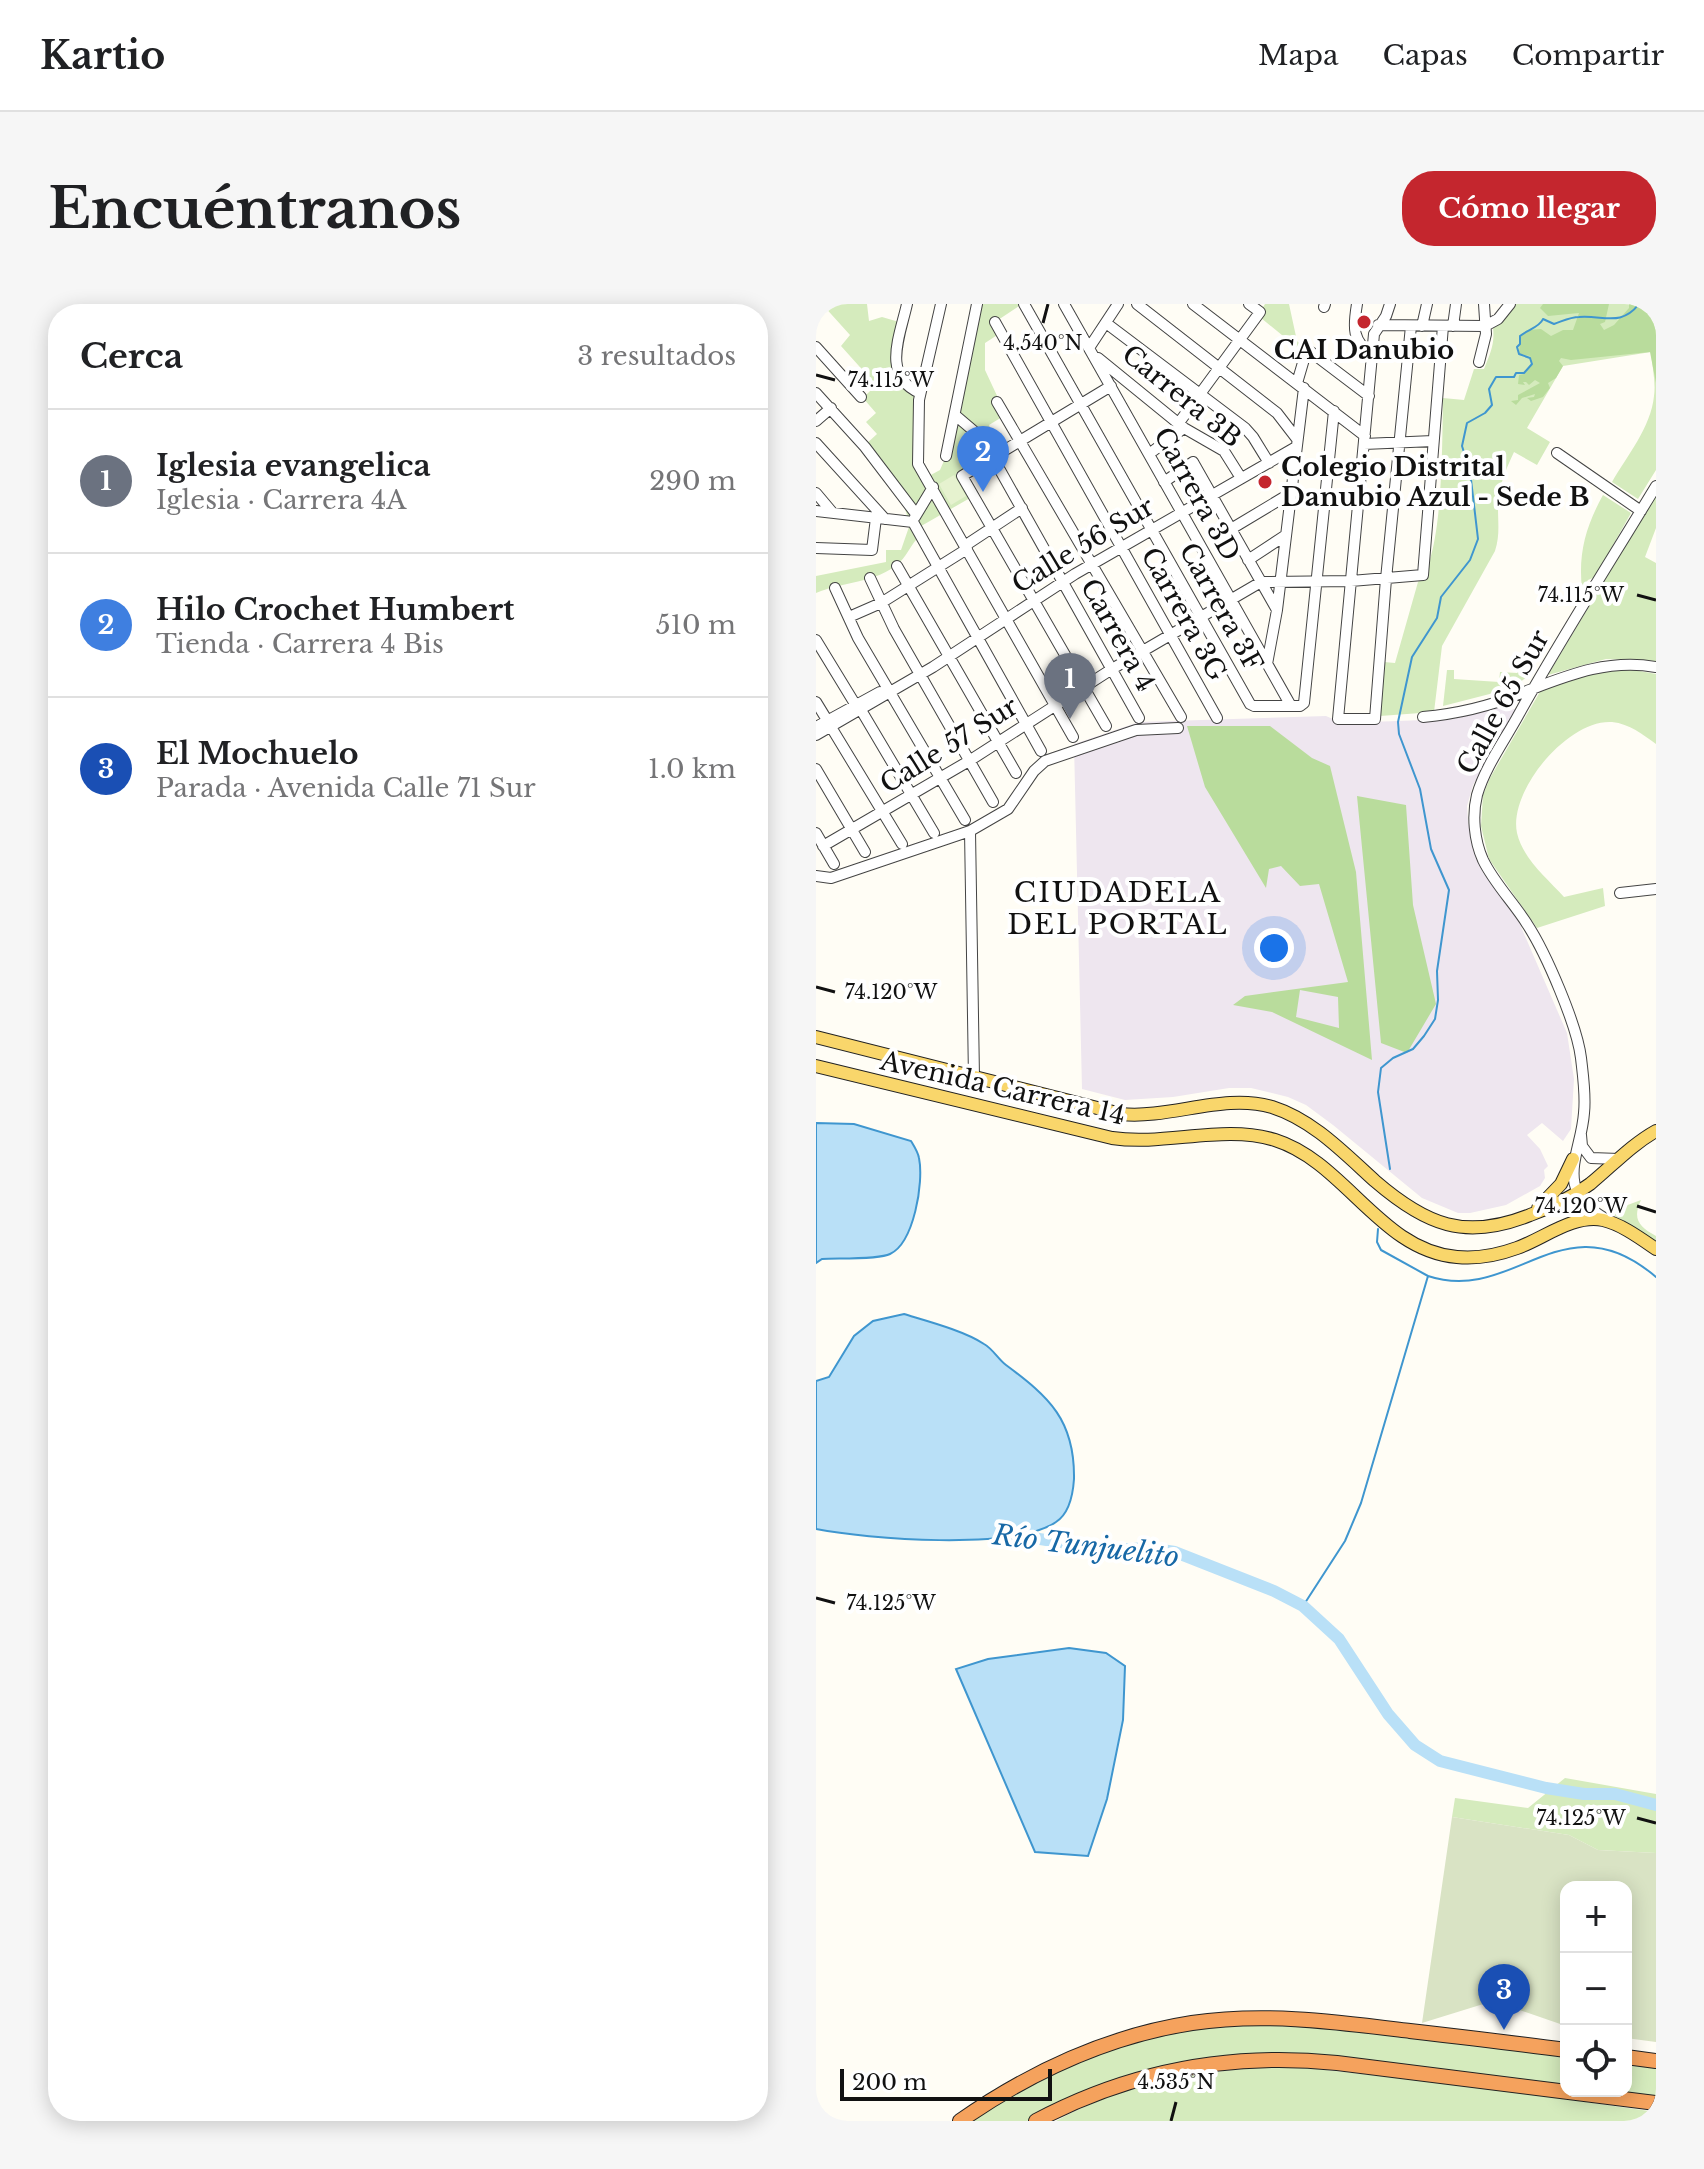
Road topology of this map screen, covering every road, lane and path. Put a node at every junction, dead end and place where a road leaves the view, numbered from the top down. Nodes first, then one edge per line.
1 (907, 304) edge
2 (941, 304) edge
3 (977, 304) edge
4 (1024, 304) edge
5 (1118, 304) edge
6 (1137, 304) edge
7 (1193, 304) edge
8 (1249, 304) edge
9 (1357, 304) edge
10 (1390, 304) edge
11 (1427, 304) edge
12 (1456, 304) edge
13 (1484, 304) edge
14 (1510, 304) edge
15 (1070, 307) edge
16 (995, 322) dead end
17 (1106, 323) junction
18 (1378, 325) junction
19 (1416, 326) junction
20 (1448, 326) junction
21 (1485, 326) junction
22 (1239, 340) junction
23 (816, 347) edge
24 (1090, 350) junction
25 (1373, 356) junction
26 (1479, 362) dead end
27 (1219, 367) junction
28 (1111, 386) junction
29 (1300, 386) junction
30 (816, 393) edge
31 (920, 393) junction
32 (1199, 395) junction
33 (1369, 396) junction
34 (861, 397) dead end
35 (997, 402) dead end
36 (1081, 404) junction
37 (831, 408) junction
38 (1334, 411) junction
39 (955, 415) junction
40 (816, 421) edge
41 (1051, 422) junction
42 (1181, 426) junction
43 (1365, 440) junction
44 (1019, 441) junction
45 (1433, 441) junction
46 (1399, 442) junction
47 (816, 443) edge
48 (1297, 443) junction
49 (1557, 453) dead end
50 (1149, 454) junction
51 (946, 456) dead end
52 (992, 457) junction
53 (1269, 463) junction
54 (1241, 478) junction
55 (1164, 482) junction
56 (1656, 486) edge
57 (933, 487) junction
58 (816, 493) edge
59 (1291, 493) junction
60 (1214, 495) junction
61 (1022, 508) junction
62 (816, 511) edge
63 (1641, 511) junction
64 (832, 512) junction
65 (1182, 512) junction
66 (915, 518) junction
67 (880, 519) junction
68 (992, 529) junction
69 (1151, 529) junction
70 (1231, 529) junction
71 (1286, 535) junction
72 (966, 547) junction
73 (1121, 547) junction
74 (816, 548) edge
75 (1248, 560) junction
76 (1091, 564) junction
77 (897, 566) dead end
78 (939, 566) junction
79 (870, 578) dead end
80 (1386, 579) junction
81 (1280, 580) junction
82 (1062, 581) junction
83 (1315, 581) junction
84 (1351, 581) junction
85 (1261, 582) junction
86 (909, 585) junction
87 (835, 588) dead end
88 (1033, 600) junction
89 (1231, 600) junction
90 (881, 603) junction
91 (1277, 610) junction
92 (1203, 616) junction
93 (849, 617) junction
94 (1005, 619) junction
95 (1170, 635) junction
96 (978, 637) junction
97 (816, 640) edge
98 (1142, 651) junction
99 (949, 657) junction
100 (1267, 664) junction
101 (1656, 667) edge
102 (1112, 669) junction
103 (920, 675) junction
104 (1084, 687) junction
105 (1534, 688) junction
106 (891, 690) junction
107 (816, 702) edge
108 (1055, 705) junction
109 (1296, 706) junction
110 (858, 707) junction
111 (1423, 717) dead end
112 (1139, 718) dead end
113 (1217, 718) dead end
114 (1026, 723) junction
115 (829, 724) junction
116 (1106, 726) dead end
117 (816, 727) edge
118 (816, 735) edge
119 (1073, 737) dead end
120 (998, 742) junction
121 (1041, 751) dead end
122 (969, 761) junction
123 (816, 769) edge
124 (1016, 773) dead end
125 (940, 778) junction
126 (911, 795) junction
127 (993, 802) dead end
128 (883, 811) junction
129 (968, 825) junction
130 (851, 829) junction
131 (816, 833) edge
132 (934, 833) dead end
133 (902, 844) dead end
134 (823, 846) junction
135 (865, 852) dead end
136 (834, 864) dead end
137 (816, 876) edge
138 (1656, 889) edge
139 (1620, 893) dead end
140 (816, 1037) edge
141 (816, 1066) edge
142 (974, 1078) junction
143 (1581, 1129) junction
144 (1656, 1131) edge
145 (1573, 1159) junction
146 (1619, 1159) junction
147 (1578, 1192) junction
148 (1527, 1216) junction
149 (1612, 1223) junction
150 (1656, 1249) edge
151 (1560, 2049) edge
152 (1632, 2058) edge
153 (1656, 2061) edge
154 (1656, 2103) edge
155 (960, 2121) edge
156 (1036, 2121) edge

1 - 31 street
2 - 31 street
3 - 39 street
4 - 36 street, Carrera 3F
5 - 17 street
6 - 27 street
7 - 22 street
8 - 22 street
9 - 25 street
10 - 18 street
11 - 19 street
12 - 20 street
13 - 21 street
14 - 21 street
15 - 24 street, Carrera 3D
16 - 41 street, Carrera 3G
17 - 24 street
17 - 32 street
18 - 19 street
18 - 25 street
19 - 20 street
19 - 46 street
20 - 21 street
20 - 45 street
21 - 26 street
22 - 27 street
22 - 29 street
23 - 34 street
24 - 28 street, Carrera 3D
24 - 42 street, Carrera 3B
25 - 33 street
27 - 32 street
27 - 48 street
28 - 36 street
28 - 50 street, Carrera 3D
29 - 33 street
29 - 38 street
29 - 48 street
30 - 37 street
31 - 57 street
32 - 42 street
32 - 53 street
33 - 43 street
35 - 44 street
36 - 41 street
36 - 69 street, Carrera 3F
37 - 40 street
37 - 66 street
38 - 43 street
38 - 83 street
39 - 51 street
39 - 52 street, Carrera 4
41 - 44 street
41 - 73 street, Carrera 3G
42 - 50 street
42 - 54 street, Carrera 3B
43 - 46 street
43 - 84 street
44 - 52 street
44 - 76 street
45 - 46 street
45 - 80 street
46 - 80 street
47 - 67 street
48 - 53 street, Calle 56 Sur
48 - 59 street
49 - 63 street
50 - 55 street, Carrera 3D
52 - 61 street, Carrera 4
52 - 68 street
53 - 54 street, Calle 56 Sur
54 - 60 street, Calle 56 Sur
55 - 60 street
55 - 65 street, Carrera 3D
56 - 63 street, Calle 65 Sur
57 - 66 street
57 - 72 street
58 - 64 street
59 - 70 street
59 - 71 street
60 - 65 street, Calle 56 Sur
60 - 70 street
61 - 68 street
61 - 82 street, Carrera 4
62 - 64 street
63 - 105 street, Calle 65 Sur
64 - 67 street
65 - 69 street, Calle 56 Sur
65 - 89 street, Carrera 3D
66 - 67 street
66 - 78 street
67 - 74 street
68 - 72 street
68 - 88 street
69 - 73 street, Calle 56 Sur
69 - 92 street, Carrera 3F
70 - 75 street
71 - 75 street
71 - 81 street
72 - 78 street
72 - 94 street
73 - 76 street, Calle 56 Sur
73 - 95 street, Carrera 3G
75 - 85 street
76 - 82 street, Calle 56 Sur
76 - 98 street
77 - 86 street
78 - 86 street
78 - 96 street
79 - 90 street
80 - 84 street
80 - 84 street
81 - 83 street
81 - 85 street
81 - 91 street
82 - 88 street, Calle 56 Sur
82 - 102 street, Carrera 4
83 - 84 street
83 - 109 street
85 - 89 street, Calle 57 Sur
85 - 91 street
86 - 90 street
86 - 99 street
87 - 93 street
88 - 94 street, Calle 56 Sur
88 - 104 street
89 - 92 street, Calle 57 Sur
89 - 100 street, Carrera 3D
90 - 93 street
90 - 103 street
91 - 100 street
92 - 95 street, Calle 57 Sur
92 - 109 street, Carrera 3F
93 - 106 street
94 - 96 street, Calle 56 Sur
94 - 108 street
95 - 98 street, Calle 57 Sur
95 - 113 street, Carrera 3G
96 - 99 street, Calle 56 Sur
96 - 114 street
97 - 110 street
98 - 102 street, Calle 57 Sur
98 - 129 street
99 - 103 street, Calle 56 Sur
99 - 120 street
100 - 109 street, Carrera 3D
101 - 105 street
102 - 104 street, Calle 57 Sur
102 - 112 street, Carrera 4
103 - 106 street, Calle 56 Sur
103 - 122 street
104 - 108 street, Calle 57 Sur
104 - 116 street
105 - 111 street
105 - 143 street, Calle 65 Sur
106 - 110 street, Calle 56 Sur
106 - 125 street
107 - 115 street
108 - 114 street, Calle 57 Sur
108 - 119 street
110 - 115 street, Calle 56 Sur
110 - 126 street
114 - 120 street, Calle 57 Sur
114 - 121 street
115 - 117 street, Calle 56 Sur
115 - 118 street, Calle 56 Sur
115 - 128 street
120 - 122 street, Calle 57 Sur
120 - 124 street
122 - 125 street, Calle 57 Sur
122 - 127 street
123 - 130 street
125 - 126 street, Calle 57 Sur
125 - 129 street
126 - 128 street, Calle 57 Sur
126 - 132 street
128 - 130 street, Calle 57 Sur
128 - 133 street
129 - 137 street
129 - 142 street
130 - 134 street, Calle 57 Sur
130 - 135 street
131 - 134 street
134 - 136 street
138 - 139 street
140 - 142 main road, Avenida Carrera 14
141 - 149 main road, Avenida Carrera 14
142 - 148 main road, Avenida Carrera 14
143 - 145 street, Calle 65 Sur
143 - 146 street
144 - 146 main road, Avenida Carrera 14
145 - 147 street, Calle 65 Sur
145 - 148 main road
146 - 147 main road, Avenida Carrera 14
147 - 148 main road, Avenida Carrera 14
147 - 149 street
149 - 150 main road
151 - 155 highway
152 - 153 highway
154 - 156 highway

